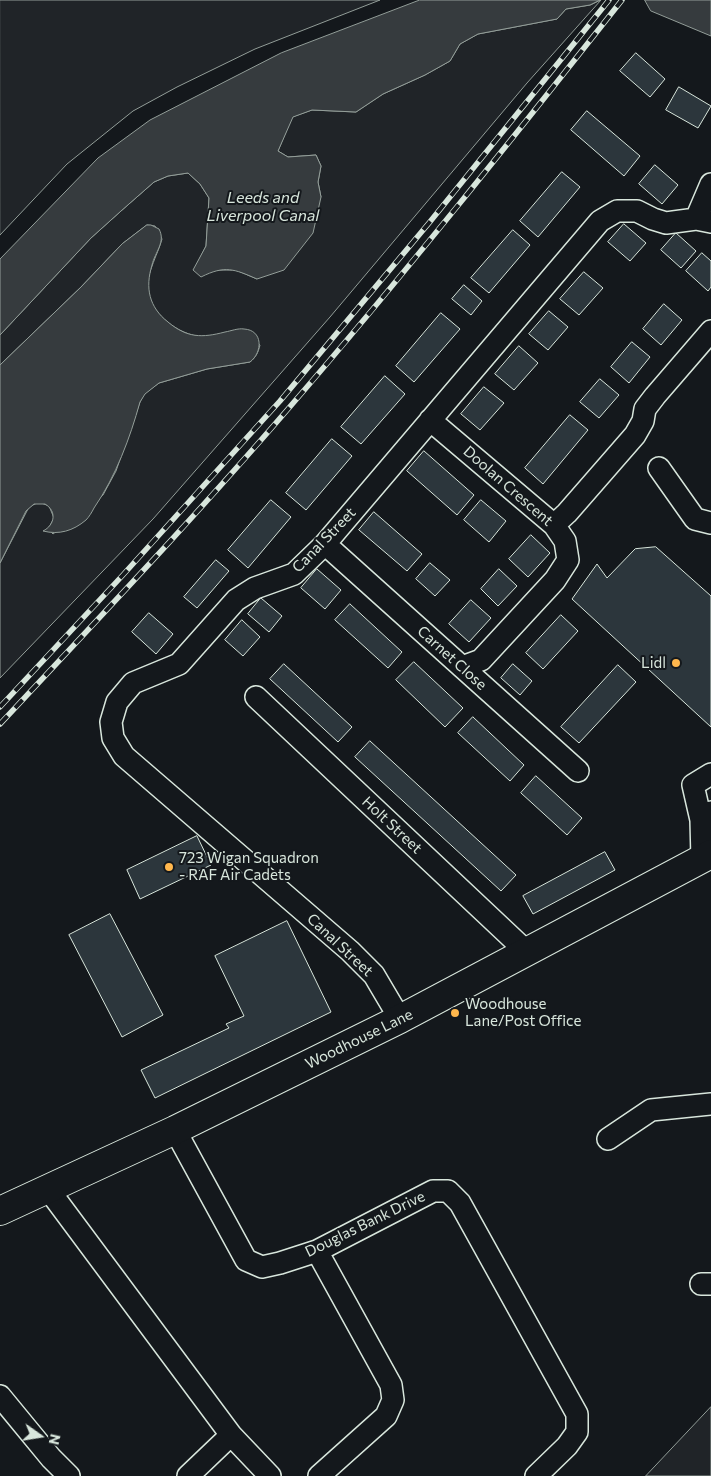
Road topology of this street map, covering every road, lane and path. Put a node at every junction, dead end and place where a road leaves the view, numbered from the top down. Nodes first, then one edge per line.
1 (711, 184) edge
2 (704, 221) edge
3 (711, 331) edge
4 (430, 420) junction
5 (660, 468) dead end
6 (711, 523) edge
7 (554, 525) junction
8 (325, 544) junction
9 (462, 667) junction
10 (256, 697) dead end
11 (578, 772) dead end
12 (711, 774) edge
13 (706, 816) edge
14 (706, 857) edge
15 (528, 953) junction
16 (400, 1019) junction
17 (711, 1104) edge
18 (175, 1130) junction
19 (608, 1139) dead end
20 (48, 1189) junction
21 (0, 1211) edge
22 (317, 1251) junction
23 (0, 1396) edge
24 (231, 1435) junction
25 (69, 1476) edge
26 (188, 1476) edge
27 (270, 1476) edge
28 (319, 1476) edge
29 (536, 1476) edge

1 - 2 street, Canal Street
2 - 4 street, Canal Street
3 - 7 street
4 - 7 street, Doolan Crescent
4 - 8 street, Canal Street
5 - 6 street
7 - 9 street, Doolan Crescent
8 - 9 street, Carnet Close
8 - 16 street, Canal Street
9 - 11 street, Carnet Close
10 - 15 street, Holt Street
12 - 13 street
13 - 14 street
14 - 15 main road, Woodhouse Lane
15 - 16 main road, Woodhouse Lane
16 - 18 main road, Woodhouse Lane
17 - 19 street
18 - 20 main road, Woodhouse Lane
18 - 22 street, Douglas Bank Drive
20 - 21 main road, Woodhouse Lane
20 - 24 street
22 - 28 street
22 - 29 street, Douglas Bank Drive
23 - 25 street
24 - 26 street
24 - 27 street

